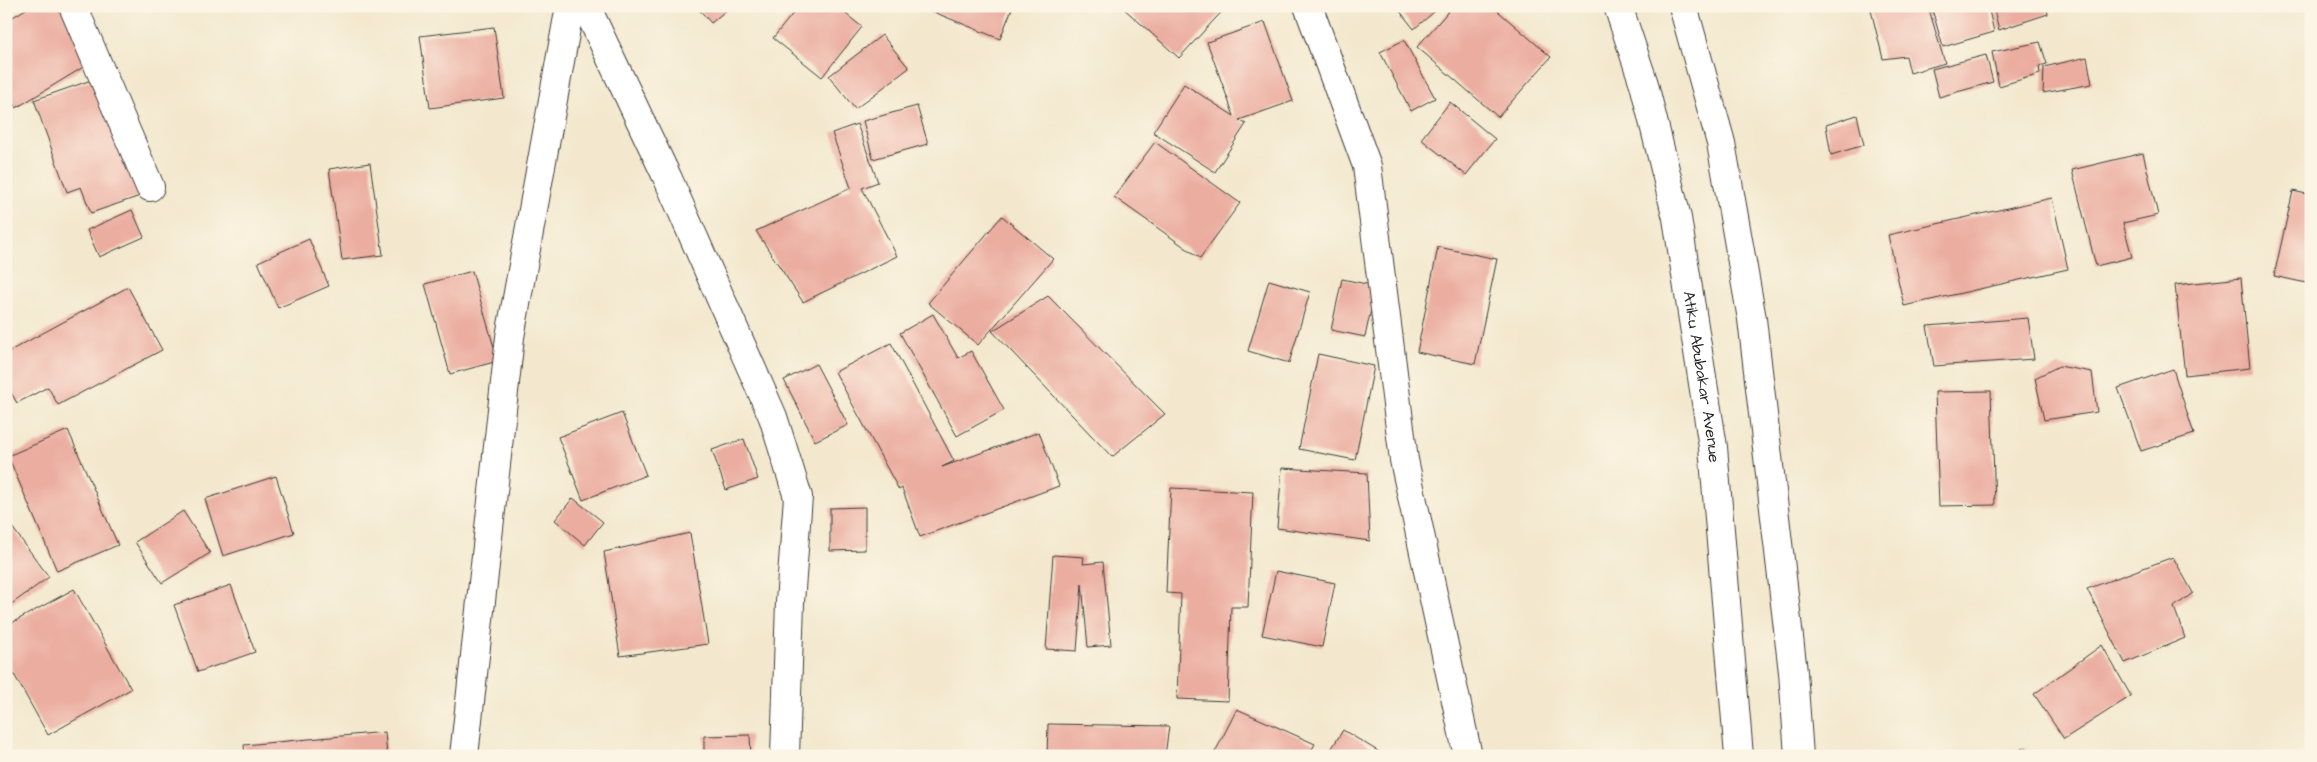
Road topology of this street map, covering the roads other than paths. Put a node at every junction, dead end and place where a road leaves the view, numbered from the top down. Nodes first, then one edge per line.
1 (72, 6) edge
2 (570, 6) edge
3 (586, 6) edge
4 (1308, 6) edge
5 (1618, 6) edge
6 (1682, 6) edge
7 (150, 187) dead end
8 (464, 756) edge
9 (785, 756) edge
10 (1468, 756) edge
11 (1739, 756) edge
12 (1799, 756) edge

1 - 7 street
2 - 8 street
3 - 9 street
4 - 10 street
5 - 11 street, Atiku Abubakar Avenue
6 - 12 street

